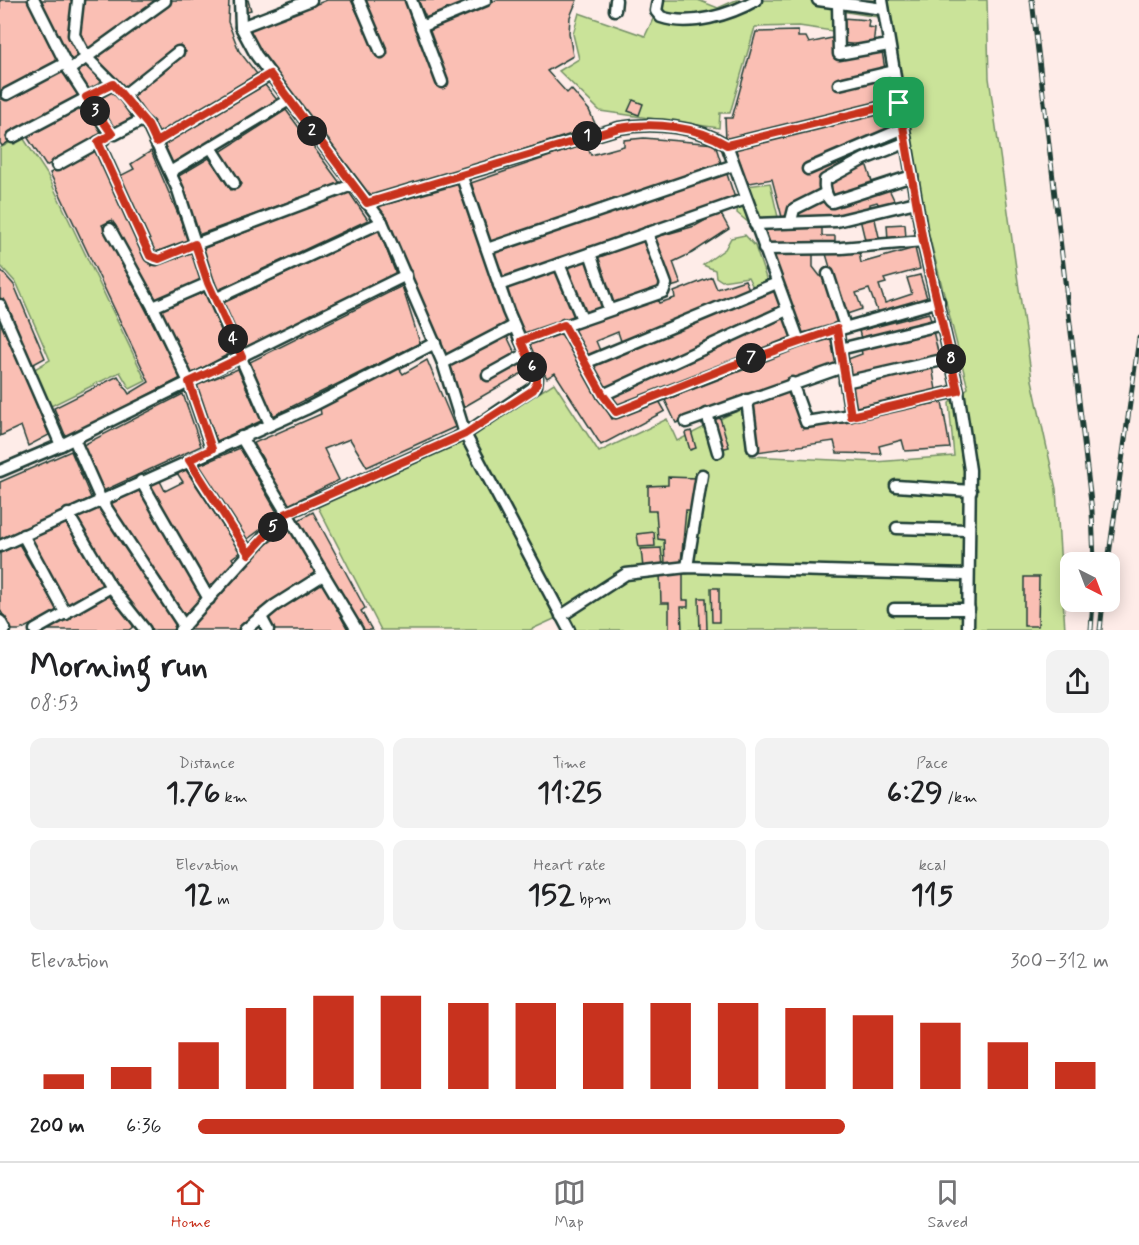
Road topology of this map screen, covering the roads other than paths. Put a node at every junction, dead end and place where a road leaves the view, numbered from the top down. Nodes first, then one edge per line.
1 (34, 0) edge
2 (78, 0) edge
3 (240, 0) edge
4 (311, 0) edge
5 (359, 0) edge
6 (411, 0) edge
7 (486, 0) edge
8 (658, 0) edge
9 (756, 0) edge
10 (818, 0) edge
11 (165, 1) edge
12 (837, 3) junction
13 (882, 5) edge
14 (242, 27) junction
15 (421, 27) junction
16 (889, 45) junction
17 (178, 52) dead end
18 (381, 52) dead end
19 (86, 57) junction
20 (68, 66) junction
21 (894, 71) junction
22 (270, 74) junction
23 (442, 82) dead end
24 (113, 84) junction
25 (839, 84) dead end
26 (7, 94) dead end
27 (124, 95) junction
28 (86, 97) junction
29 (289, 100) junction
30 (899, 103) junction
31 (142, 120) junction
32 (903, 128) junction
33 (112, 134) junction
34 (13, 137) dead end
35 (98, 142) junction
36 (156, 142) junction
37 (905, 143) junction
38 (727, 145) junction
39 (212, 149) junction
40 (57, 165) dead end
41 (734, 165) junction
42 (808, 169) dead end
43 (170, 172) junction
44 (912, 176) junction
45 (462, 177) junction
46 (234, 183) dead end
47 (352, 185) junction
48 (826, 194) junction
49 (746, 199) junction
50 (916, 202) junction
51 (367, 203) junction
52 (791, 221) junction
53 (381, 222) junction
54 (755, 224) junction
55 (110, 228) dead end
56 (647, 233) junction
57 (923, 241) junction
58 (195, 244) junction
59 (487, 249) junction
60 (764, 249) junction
61 (590, 253) junction
62 (559, 264) junction
63 (828, 274) dead end
64 (406, 275) junction
65 (208, 283) junction
66 (777, 283) junction
67 (499, 285) junction
68 (215, 299) junction
69 (939, 301) junction
70 (0, 305) edge
71 (153, 308) junction
72 (609, 309) junction
73 (787, 310) junction
74 (582, 319) junction
75 (943, 324) junction
76 (564, 325) junction
77 (514, 326) junction
78 (841, 328) junction
79 (521, 341) junction
80 (799, 341) junction
81 (435, 343) junction
82 (840, 350) junction
83 (526, 354) junction
84 (242, 357) junction
85 (951, 358) junction
86 (443, 363) junction
87 (585, 363) junction
88 (843, 367) junction
89 (488, 375) dead end
90 (189, 382) junction
91 (845, 382) junction
92 (792, 383) junction
93 (958, 391) junction
94 (603, 395) junction
95 (747, 400) junction
96 (707, 414) junction
97 (851, 416) junction
98 (686, 422) dead end
99 (270, 424) junction
100 (465, 434) junction
101 (241, 437) junction
102 (74, 439) junction
103 (61, 445) junction
104 (753, 448) dead end
105 (212, 449) junction
106 (718, 452) dead end
107 (189, 460) junction
108 (0, 471) edge
109 (702, 475) dead end
110 (141, 481) junction
111 (896, 486) dead end
112 (971, 491) junction
113 (101, 500) junction
114 (68, 514) junction
115 (285, 514) junction
116 (897, 528) dead end
117 (968, 530) junction
118 (23, 535) junction
119 (0, 546) edge
120 (249, 554) junction
121 (687, 567) junction
122 (323, 575) junction
123 (967, 575) junction
124 (111, 587) junction
125 (209, 599) junction
126 (894, 609) dead end
127 (969, 609) junction
128 (66, 614) junction
129 (261, 616) junction
130 (561, 616) junction
131 (0, 621) edge
132 (182, 628) edge
133 (6, 630) edge
134 (35, 630) edge
135 (144, 630) edge
136 (245, 630) edge
137 (268, 630) edge
138 (357, 630) edge
139 (569, 630) edge
140 (968, 630) edge

1 - 20 street
2 - 19 street
3 - 14 street
4 - 14 street
5 - 18 street
6 - 15 street
7 - 15 street
8 - 9 street
10 - 12 street
11 - 19 street
12 - 13 street
12 - 16 street
13 - 16 street
14 - 22 street
15 - 23 street
16 - 21 street
17 - 27 street
19 - 20 street
19 - 24 street
20 - 26 street
20 - 28 street
21 - 25 street
21 - 30 street
22 - 29 street
22 - 36 street
24 - 27 street
24 - 28 street
27 - 31 street
28 - 33 street
28 - 34 street
29 - 39 street
29 - 47 street
30 - 32 street
30 - 38 street
31 - 33 street
31 - 36 street
32 - 37 street
32 - 42 street
33 - 35 street
35 - 40 street
35 - 58 street
36 - 43 street
37 - 44 street
37 - 48 street
38 - 41 street
38 - 45 street
39 - 43 street
39 - 46 street
41 - 49 street
41 - 59 street
43 - 58 street
44 - 48 street
44 - 50 street
45 - 51 street
45 - 59 street
47 - 51 street
47 - 58 street
48 - 52 street
49 - 54 street
49 - 56 street
50 - 52 street
50 - 57 street
51 - 53 street
52 - 54 street
53 - 64 street
53 - 68 street
54 - 60 street
55 - 71 street
56 - 61 street
56 - 72 street
57 - 60 street
57 - 69 street
58 - 65 street
59 - 67 street
60 - 66 street
61 - 62 street
61 - 72 street
62 - 67 street
62 - 74 street
63 - 78 street
64 - 81 street
64 - 84 street
65 - 68 street
65 - 71 street
66 - 73 street
66 - 87 street
67 - 77 street
68 - 84 street
69 - 75 street
69 - 78 street
70 - 103 street
71 - 90 street
72 - 74 street
73 - 80 street
73 - 94 street
74 - 76 street
75 - 82 street
75 - 85 street
76 - 79 street
76 - 87 street
77 - 79 street
77 - 86 street
78 - 80 street
78 - 82 street
79 - 83 street
80 - 94 street
81 - 86 street
81 - 99 street
82 - 88 street
83 - 89 street
83 - 100 street
84 - 90 street
84 - 99 street
85 - 91 street
85 - 93 street
86 - 100 street
87 - 94 street
88 - 91 street
88 - 92 street
90 - 102 street
90 - 105 street
91 - 97 street
92 - 95 street
92 - 97 street
93 - 97 street
93 - 112 street
95 - 96 street
95 - 104 street
96 - 98 street
96 - 106 street
99 - 101 street
100 - 115 street
100 - 130 street
101 - 105 street
101 - 115 street
102 - 103 street
102 - 113 street
103 - 108 street
105 - 107 street
107 - 110 street
107 - 120 street
109 - 121 street
110 - 113 street
110 - 125 street
111 - 112 street
112 - 117 street
113 - 114 street
113 - 132 street
114 - 118 street
114 - 124 street
115 - 120 street
115 - 122 street
116 - 117 street
117 - 123 street
118 - 119 street
118 - 128 street
120 - 125 street
121 - 123 street
121 - 130 street
122 - 129 street
122 - 138 street
123 - 127 street
124 - 128 street
124 - 135 street
125 - 132 street
126 - 127 street
127 - 140 street
128 - 134 street
129 - 136 street
129 - 137 street
130 - 139 street
131 - 133 street

